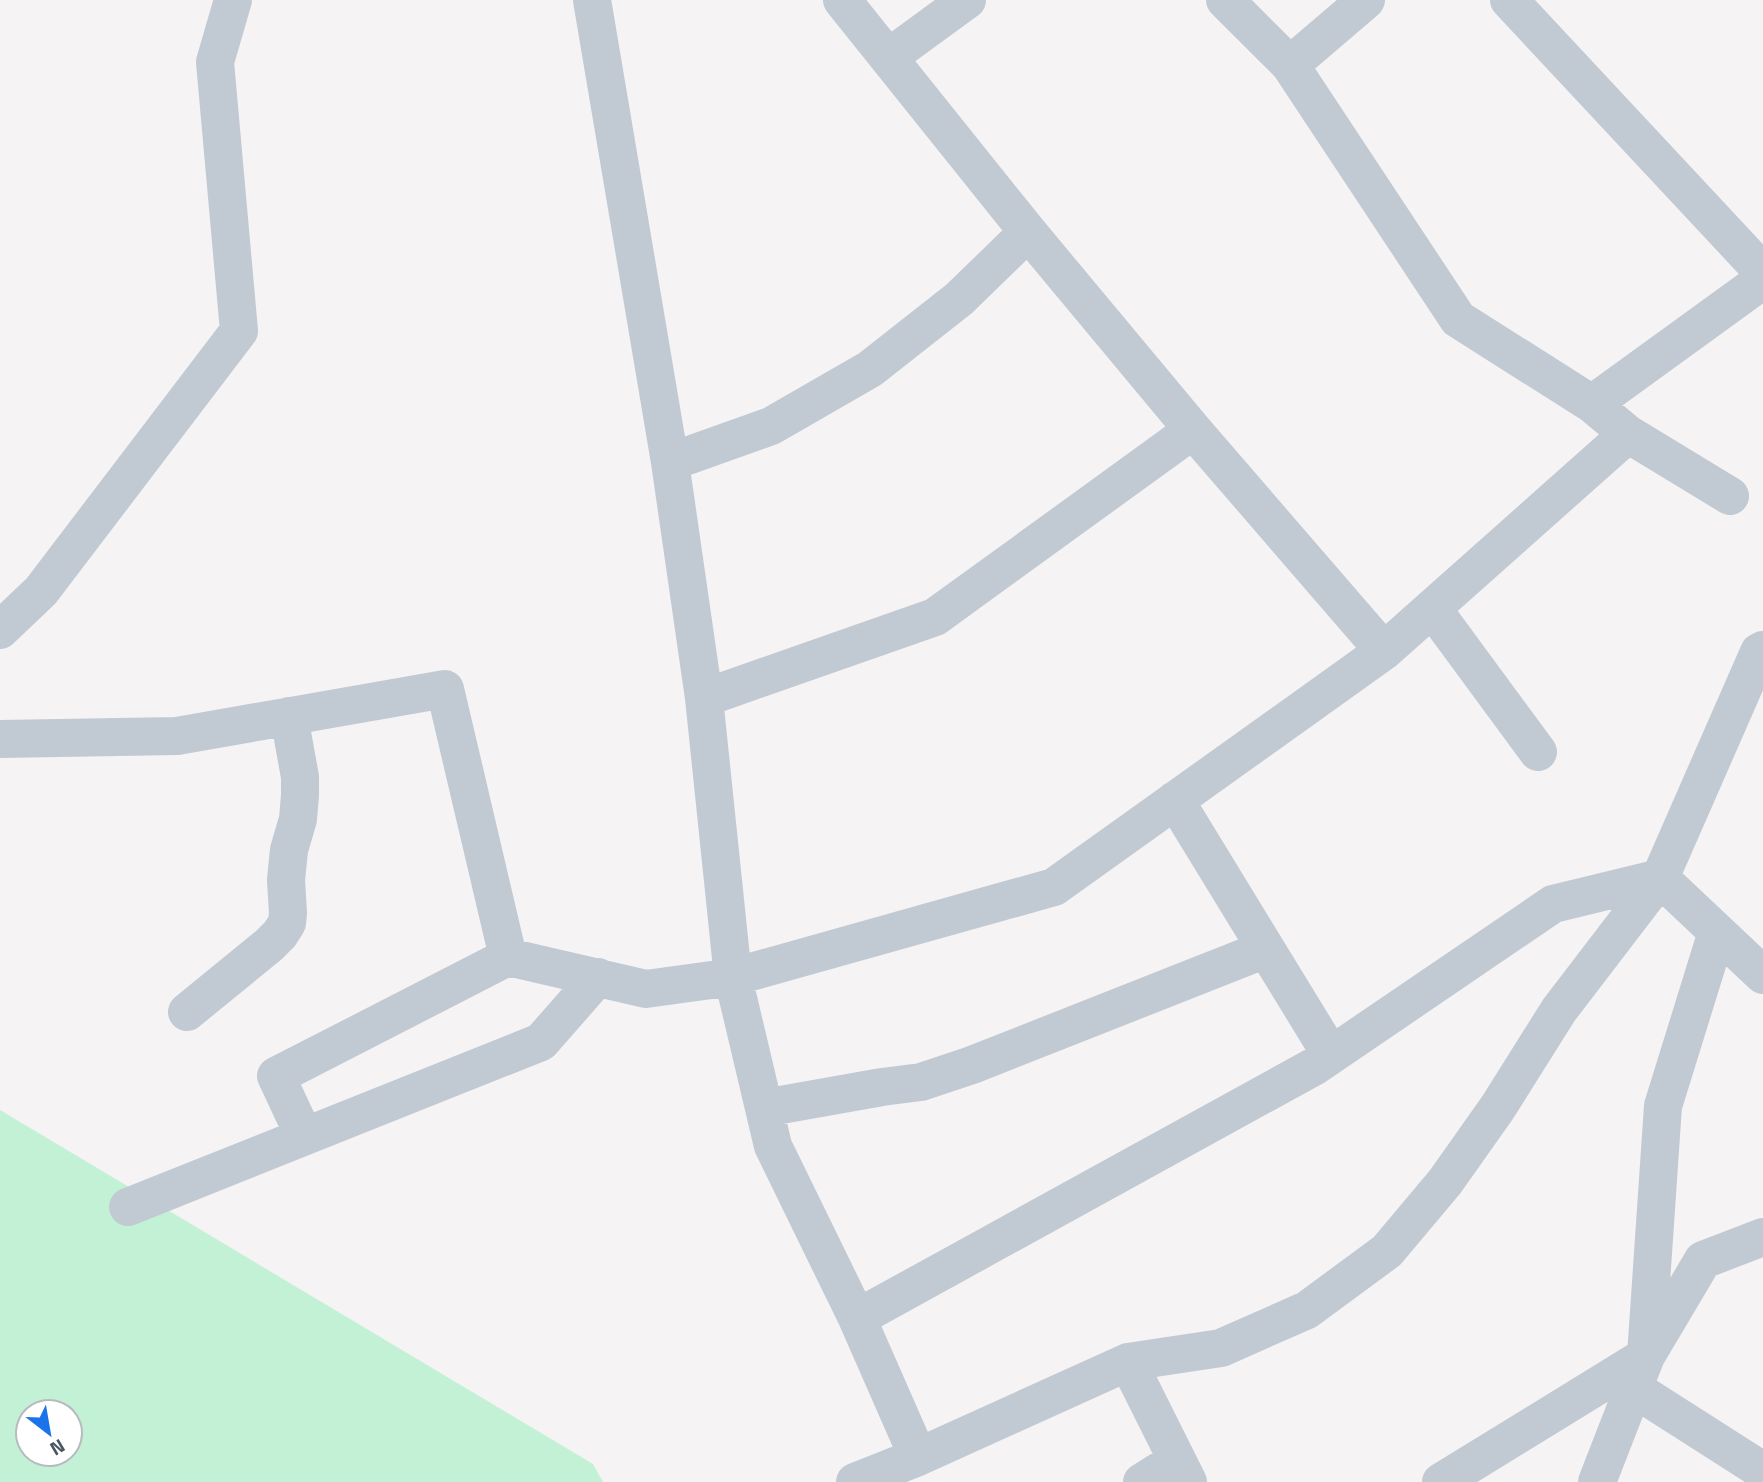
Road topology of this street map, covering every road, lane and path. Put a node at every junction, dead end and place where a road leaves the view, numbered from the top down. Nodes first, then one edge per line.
1 (233, 0) edge
2 (592, 0) edge
3 (842, 0) edge
4 (967, 0) edge
5 (1225, 0) edge
6 (1366, 0) edge
7 (1509, 0) edge
8 (889, 57) junction
9 (1290, 65) junction
10 (1028, 232) junction
11 (1763, 272) edge
12 (1763, 280) edge
13 (1592, 404) junction
14 (1193, 430) junction
15 (1628, 434) junction
16 (670, 463) junction
17 (1730, 496) dead end
18 (1432, 608) junction
19 (0, 630) edge
20 (1763, 650) edge
21 (1384, 651) junction
22 (704, 698) junction
23 (1752, 703) edge
24 (289, 716) junction
25 (0, 739) edge
26 (1538, 752) dead end
27 (1175, 800) junction
28 (1660, 878) junction
29 (1709, 925) junction
30 (1266, 949) junction
31 (508, 957) junction
32 (1763, 975) edge
33 (598, 977) junction
34 (733, 977) junction
35 (187, 1012) dead end
36 (1331, 1055) junction
37 (764, 1108) junction
38 (304, 1136) junction
39 (128, 1207) dead end
40 (1763, 1237) edge
41 (858, 1318) junction
42 (1128, 1362) junction
43 (1639, 1372) junction
44 (918, 1457) junction
45 (1182, 1471) edge
46 (1763, 1471) edge
47 (855, 1482) edge
48 (1142, 1482) edge
49 (1441, 1482) edge
50 (1597, 1482) edge

1 - 19 street
2 - 16 street
3 - 8 street
4 - 8 street
5 - 9 street
6 - 9 street
7 - 11 street
8 - 10 street
9 - 13 street
10 - 14 street
10 - 16 street
12 - 13 street
13 - 15 street
14 - 21 street
14 - 22 street
15 - 17 street
15 - 18 street
16 - 22 street
18 - 21 street
18 - 26 street
20 - 23 street
21 - 27 street
22 - 34 street
23 - 28 street
24 - 25 street
24 - 31 street
24 - 35 street
27 - 30 street
27 - 34 street
28 - 29 street
28 - 36 street
28 - 42 street
29 - 32 street
29 - 43 street
30 - 36 street
30 - 37 street
31 - 33 street
31 - 38 street
33 - 34 street
33 - 38 street
34 - 37 street
36 - 41 street
37 - 41 street
38 - 39 street
40 - 43 street
41 - 44 street
42 - 44 street
42 - 45 street
43 - 46 street
43 - 49 street
43 - 50 street
44 - 47 street
45 - 48 street

